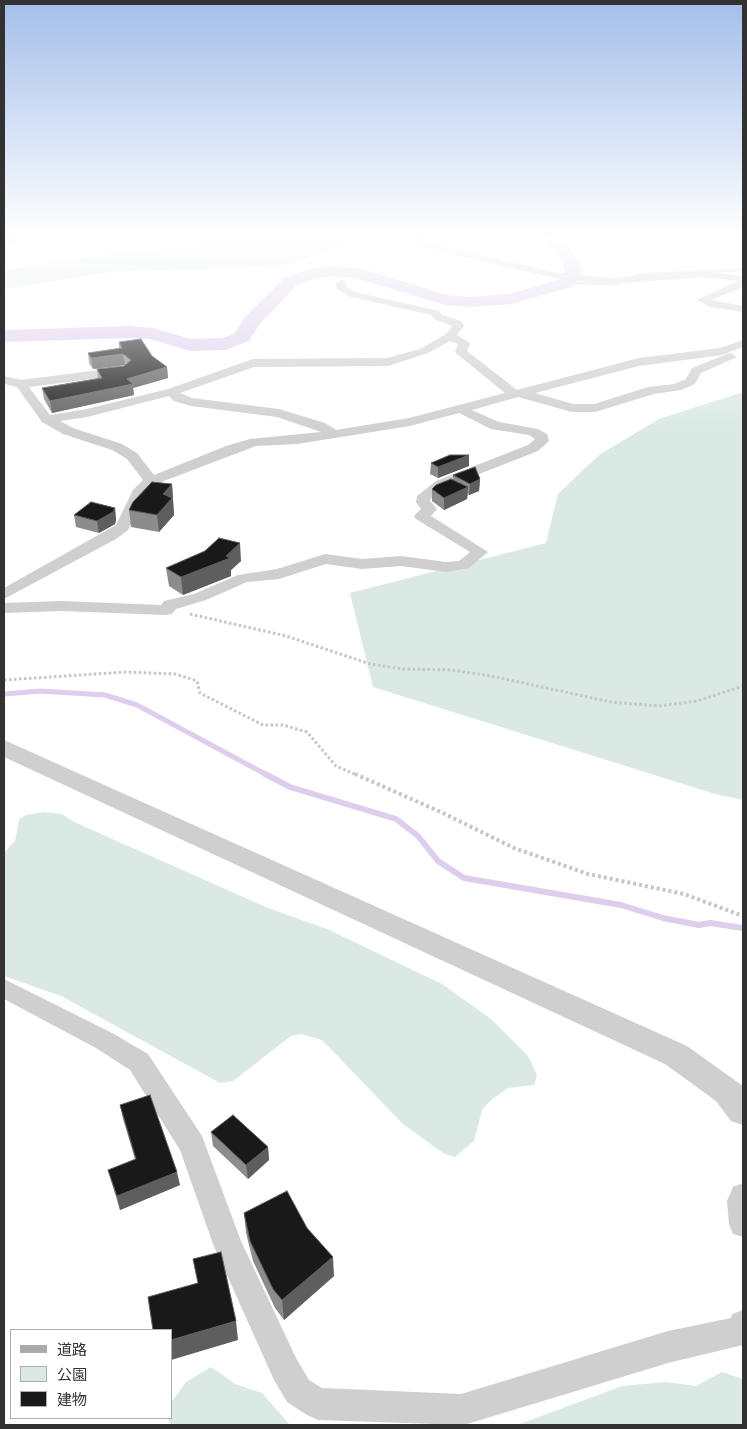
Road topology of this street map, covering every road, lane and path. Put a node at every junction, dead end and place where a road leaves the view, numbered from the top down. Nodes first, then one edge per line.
1 (403, 306) edge
2 (719, 306) edge
3 (743, 309) edge
4 (450, 336) junction
5 (743, 343) edge
6 (743, 350) edge
7 (125, 370) edge
8 (11, 383) edge
9 (172, 392) junction
10 (513, 394) junction
11 (461, 409) junction
12 (47, 419) junction
13 (334, 434) junction
14 (151, 481) junction
15 (4, 594) edge
16 (4, 608) edge
17 (166, 610) junction
18 (4, 680) edge
19 (743, 686) edge
20 (4, 748) edge
21 (743, 916) edge
22 (4, 988) edge
23 (743, 1111) edge
24 (743, 1196) edge
25 (743, 1224) edge
26 (743, 1325) edge

1 - 4 street
2 - 3 street
4 - 9 street
4 - 10 street
5 - 10 street
6 - 10 street
7 - 8 street
8 - 12 street
9 - 12 street
9 - 13 street
10 - 11 street
11 - 13 street
11 - 17 street
12 - 14 street
13 - 14 street
14 - 15 street
16 - 17 street
17 - 19 path
18 - 21 path
20 - 23 street
22 - 26 street
24 - 25 street

